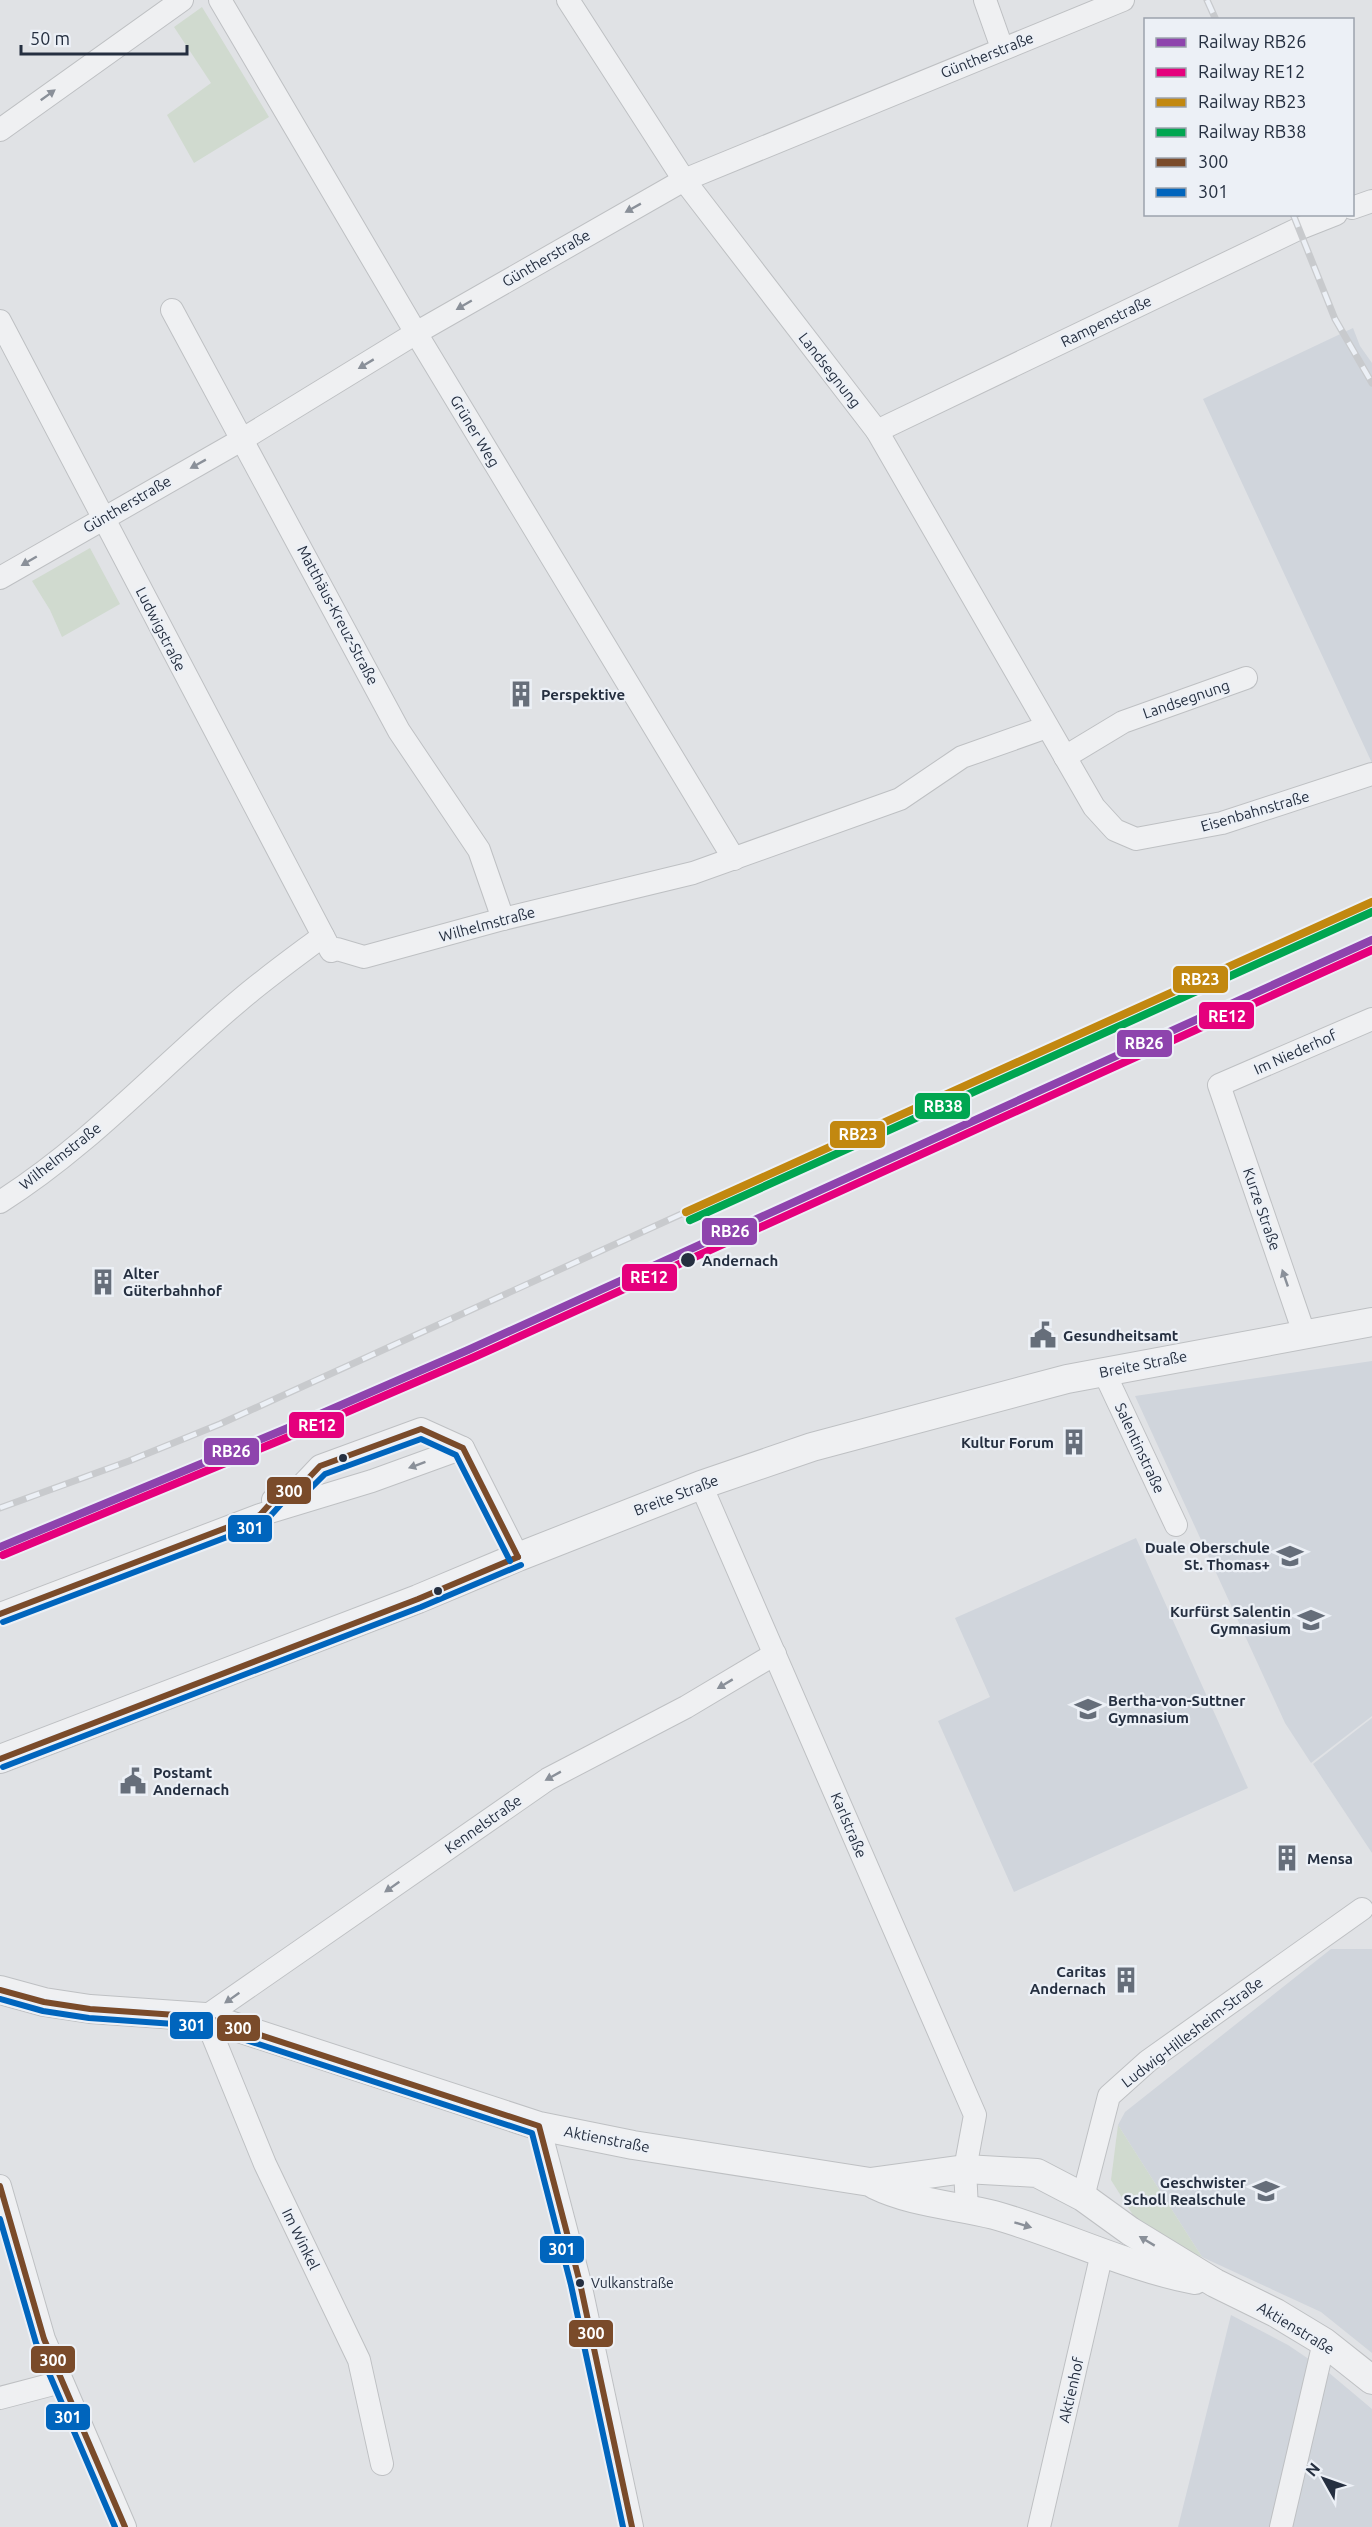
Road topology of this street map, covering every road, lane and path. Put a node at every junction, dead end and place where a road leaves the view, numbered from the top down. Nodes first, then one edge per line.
1 (182, 0) edge
2 (220, 0) edge
3 (985, 0) edge
4 (1123, 0) edge
5 (577, 3) edge
6 (1002, 48) junction
7 (0, 129) edge
8 (684, 180) junction
9 (1372, 201) edge
10 (1354, 208) edge
11 (1331, 216) edge
12 (172, 310) dead end
13 (0, 321) edge
14 (416, 333) junction
15 (877, 431) junction
16 (243, 439) junction
17 (104, 517) junction
18 (0, 578) edge
19 (1246, 678) dead end
20 (1047, 727) junction
21 (1065, 758) junction
22 (1372, 774) edge
23 (1136, 839) joint
24 (734, 859) junction
25 (503, 919) junction
26 (323, 936) junction
27 (1372, 1019) edge
28 (1219, 1085) joint
29 (0, 1202) edge
30 (1372, 1322) edge
31 (1304, 1334) junction
32 (1104, 1372) junction
33 (463, 1448) junction
34 (701, 1485) junction
35 (260, 1515) junction
36 (1176, 1525) dead end
37 (519, 1557) junction
38 (0, 1614) edge
39 (775, 1654) junction
40 (2, 1757) edge
41 (1362, 1909) dead end
42 (0, 1990) edge
43 (205, 2017) junction
44 (539, 2126) junction
45 (964, 2169) junction
46 (870, 2182) junction
47 (0, 2186) edge
48 (1083, 2198) junction
49 (967, 2209) junction
50 (1059, 2235) junction
51 (1102, 2253) junction
52 (1215, 2283) junction
53 (1324, 2342) junction
54 (1372, 2380) edge
55 (62, 2382) junction
56 (0, 2398) edge
57 (382, 2464) dead end
58 (125, 2527) edge
59 (632, 2527) edge
60 (1039, 2527) edge
61 (1281, 2527) edge

7 -> 1 street
2 - 14 street, Grüner Weg
3 - 6 street
4 - 6 street, Güntherstraße
5 - 8 street, Landsegnung
6 - 8 street, Güntherstraße
8 -> 14 street, Güntherstraße
8 - 15 street, Landsegnung
9 - 10 street
11 - 15 street, Rampenstraße
12 - 16 street, Matthäus-Kreuz-Straße
13 - 17 street, Ludwigstraße
14 -> 16 street, Güntherstraße
14 - 24 street, Grüner Weg
15 - 20 street, Landsegnung
16 -> 17 street, Güntherstraße
16 - 25 street, Matthäus-Kreuz-Straße
17 -> 18 street, Güntherstraße
17 - 26 street, Ludwigstraße
19 - 21 street, Landsegnung
20 - 21 street, Landsegnung
20 - 24 street, Wilhelmstraße
21 - 23 street, Landsegnung
22 - 23 street, Eisenbahnstraße
24 - 25 street, Wilhelmstraße
25 - 26 street, Wilhelmstraße
26 - 29 street, Wilhelmstraße
27 - 28 street, Im Niederhof
31 -> 28 street, Kurze Straße
30 - 31 street, Breite Straße
31 - 32 street, Breite Straße
32 - 34 street, Breite Straße
32 - 36 street, Salentinstraße
33 -> 35 street
33 - 35 street
33 - 37 street
34 - 37 street, Breite Straße
34 - 39 street, Karlstraße
35 - 38 street
37 - 40 street, Breite Straße
39 -> 43 street, Kennelstraße
39 - 45 street, Karlstraße
41 - 48 street, Ludwig-Hillesheim-Straße
42 - 43 street, Aktienstraße
43 - 44 street, Aktienstraße
43 - 57 street, Im Winkel
44 - 46 street, Aktienstraße
44 - 59 street
45 - 46 street, Aktienstraße
45 - 48 street, Aktienstraße
45 - 49 street
46 - 49 street, Aktienstraße
47 - 55 street
48 - 50 street
52 -> 48 street, Aktienstraße
49 -> 50 street, Aktienstraße
50 - 51 street, Aktienstraße
51 - 52 street, Aktienstraße
51 - 60 street, Aktienhof
52 - 53 street, Aktienstraße
53 - 54 street, Aktienstraße
53 - 61 street
55 - 56 street
55 - 58 street

